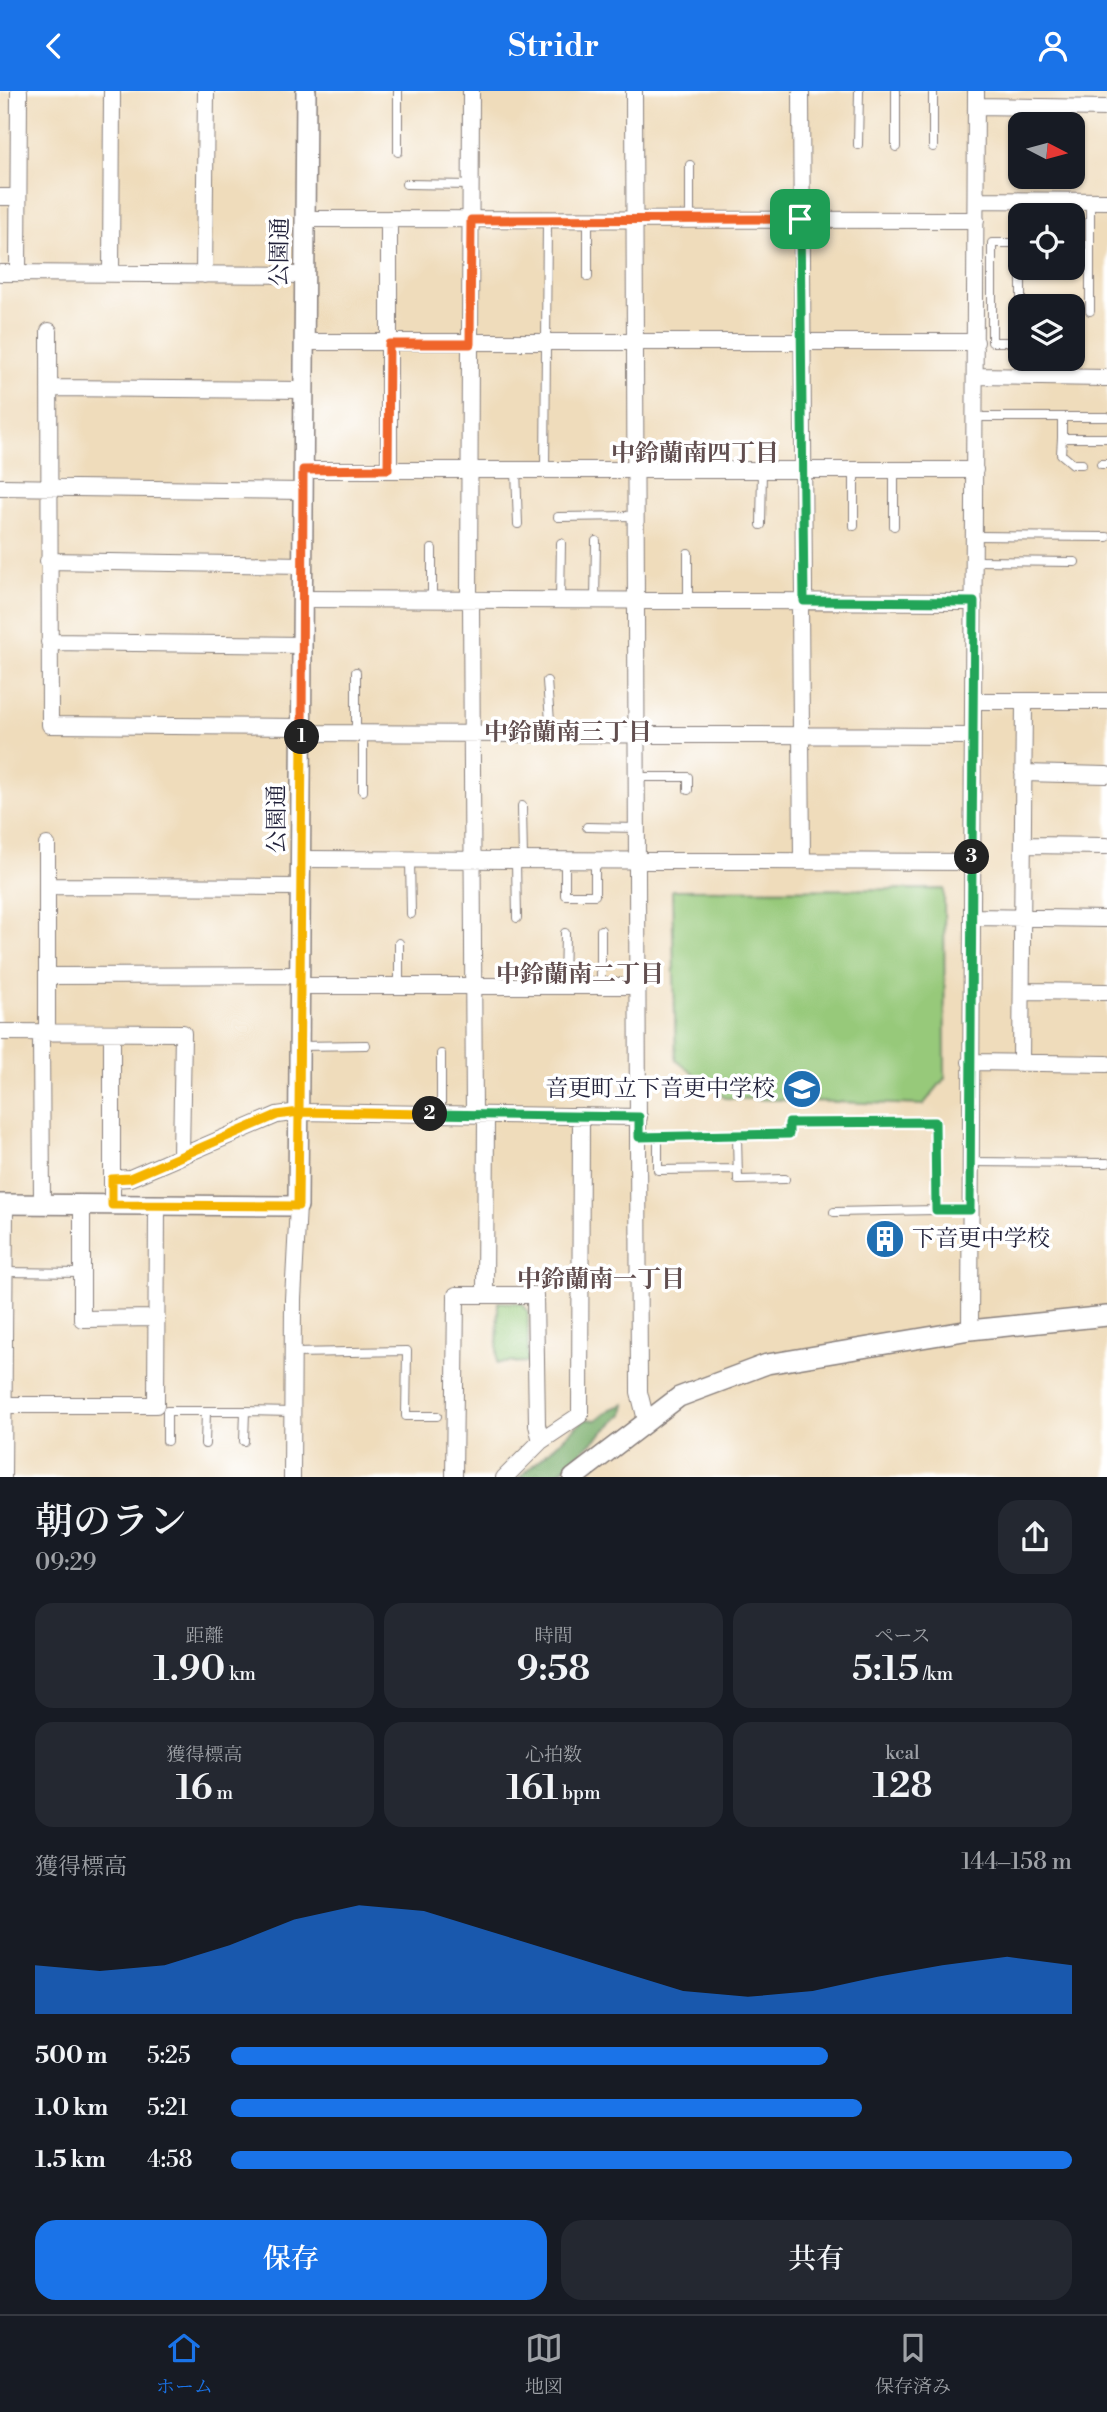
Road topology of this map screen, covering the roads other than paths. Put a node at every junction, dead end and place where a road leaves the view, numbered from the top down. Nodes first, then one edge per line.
1 (19, 91) edge
2 (112, 91) edge
3 (206, 91) edge
4 (306, 91) edge
5 (398, 91) edge
6 (471, 91) edge
7 (634, 91) edge
8 (801, 91) edge
9 (859, 91) edge
10 (897, 91) edge
11 (933, 91) edge
12 (976, 99) edge
13 (1107, 108) edge
14 (858, 145) dead end
15 (896, 147) dead end
16 (933, 147) dead end
17 (398, 152) dead end
18 (690, 165) dead end
19 (406, 184) dead end
20 (471, 185) junction
21 (0, 197) edge
22 (18, 197) junction
23 (976, 200) junction
24 (1099, 201) edge
25 (1077, 203) edge
26 (1008, 206) edge
27 (305, 219) junction
28 (388, 219) junction
29 (587, 219) junction
30 (634, 219) junction
31 (690, 219) junction
32 (800, 219) junction
33 (471, 220) junction
34 (547, 220) junction
35 (976, 220) junction
36 (1008, 243) edge
37 (0, 274) edge
38 (18, 274) junction
39 (111, 274) junction
40 (204, 275) junction
41 (305, 275) junction
42 (588, 277) dead end
43 (1090, 311) dead end
44 (49, 331) dead end
45 (304, 342) junction
46 (976, 342) junction
47 (1008, 342) edge
48 (389, 344) junction
49 (470, 344) junction
50 (547, 344) junction
51 (634, 344) junction
52 (801, 344) junction
53 (1021, 371) edge
54 (976, 376) junction
55 (1021, 376) junction
56 (1107, 378) edge
57 (49, 388) junction
58 (304, 390) junction
59 (976, 417) junction
60 (1062, 417) junction
61 (1107, 417) edge
62 (1062, 438) junction
63 (1107, 438) edge
64 (1082, 464) dead end
65 (388, 469) junction
66 (635, 469) junction
67 (303, 470) junction
68 (516, 470) junction
69 (545, 470) junction
70 (762, 470) junction
71 (803, 470) junction
72 (854, 470) junction
73 (894, 470) junction
74 (975, 470) junction
75 (469, 471) junction
76 (0, 488) edge
77 (48, 488) junction
78 (303, 491) junction
79 (635, 516) junction
80 (558, 517) dead end
81 (518, 524) dead end
82 (761, 525) dead end
83 (854, 526) dead end
84 (894, 526) dead end
85 (975, 535) junction
86 (1107, 537) edge
87 (596, 541) dead end
88 (561, 543) dead end
89 (432, 549) dead end
90 (688, 553) dead end
91 (48, 561) junction
92 (975, 561) junction
93 (1075, 562) dead end
94 (303, 565) junction
95 (302, 599) junction
96 (432, 600) junction
97 (470, 600) junction
98 (560, 601) junction
99 (595, 601) junction
100 (635, 602) junction
101 (688, 602) junction
102 (802, 602) junction
103 (974, 602) junction
104 (49, 642) junction
105 (302, 645) junction
106 (356, 672) dead end
107 (547, 681) dead end
108 (973, 701) junction
109 (1024, 701) junction
110 (1107, 701) edge
111 (302, 730) junction
112 (359, 734) junction
113 (551, 735) junction
114 (636, 735) junction
115 (473, 736) junction
116 (802, 736) junction
117 (973, 736) junction
118 (1023, 773) junction
119 (1107, 775) edge
120 (637, 777) junction
121 (688, 790) dead end
122 (363, 791) dead end
123 (522, 806) dead end
124 (587, 827) dead end
125 (637, 828) junction
126 (47, 845) dead end
127 (1023, 845) junction
128 (1107, 846) edge
129 (301, 859) junction
130 (411, 860) junction
131 (595, 860) junction
132 (637, 860) junction
133 (471, 861) junction
134 (519, 861) junction
135 (565, 861) junction
136 (802, 861) junction
137 (972, 862) junction
138 (49, 886) junction
139 (301, 887) junction
140 (411, 914) dead end
141 (972, 917) junction
142 (517, 918) dead end
143 (1022, 918) junction
144 (1107, 919) edge
145 (601, 930) dead end
146 (565, 933) dead end
147 (400, 943) dead end
148 (48, 976) junction
149 (300, 981) junction
150 (399, 985) junction
151 (638, 986) junction
152 (472, 987) junction
153 (564, 987) junction
154 (601, 987) junction
155 (1022, 991) junction
156 (1107, 992) edge
157 (0, 1032) edge
158 (44, 1033) junction
159 (112, 1033) junction
160 (366, 1045) dead end
161 (300, 1046) junction
162 (441, 1054) dead end
163 (970, 1062) junction
164 (1021, 1063) junction
165 (1107, 1063) edge
166 (299, 1112) junction
167 (440, 1114) junction
168 (480, 1115) junction
169 (581, 1116) junction
170 (639, 1117) junction
171 (737, 1136) junction
172 (639, 1137) junction
173 (658, 1137) junction
174 (181, 1156) junction
175 (970, 1162) junction
176 (1107, 1163) edge
177 (737, 1169) junction
178 (112, 1179) junction
179 (785, 1179) dead end
180 (2, 1204) edge
181 (42, 1204) junction
182 (82, 1205) junction
183 (112, 1205) junction
184 (157, 1205) junction
185 (298, 1206) junction
186 (936, 1210) junction
187 (970, 1210) junction
188 (834, 1212) dead end
189 (3, 1268) edge
190 (82, 1273) junction
191 (485, 1294) junction
192 (1107, 1316) edge
193 (156, 1318) junction
194 (970, 1330) junction
195 (2, 1353) edge
196 (293, 1353) junction
197 (4, 1405) junction
198 (206, 1411) junction
199 (245, 1411) junction
200 (292, 1412) junction
201 (437, 1416) dead end
202 (646, 1420) junction
203 (167, 1441) dead end
204 (244, 1441) dead end
205 (541, 1441) junction
206 (205, 1444) dead end
207 (2, 1469) edge
208 (292, 1477) edge
209 (454, 1477) edge
210 (505, 1477) edge
211 (574, 1477) edge

1 - 22 street
2 - 39 street
3 - 40 street
4 - 27 street, 公園通
5 - 17 lane
6 - 20 street
7 - 30 street
8 - 32 street
9 - 14 lane
10 - 15 lane
11 - 16 lane
12 - 13 street
12 - 23 street
18 - 31 lane
19 - 20 lane
20 - 33 street
21 - 22 street
22 - 38 street
23 - 26 street
23 - 35 street
24 - 25 street
24 - 43 lane
27 - 28 street
27 - 41 street, 公園通
28 - 33 street
28 - 48 street
29 - 30 street
29 - 34 street
29 - 42 lane
30 - 31 street
30 - 51 street
31 - 32 street
32 - 35 street
32 - 52 street
33 - 34 street
33 - 49 street
34 - 50 lane
35 - 46 street
36 - 47 lane
37 - 38 street
38 - 39 street
39 - 40 street
40 - 41 street
41 - 45 street, 公園通
44 - 57 street
45 - 48 street
45 - 58 street, 公園通
46 - 52 street
46 - 54 street
48 - 49 street
48 - 65 street
49 - 50 street
49 - 75 street
50 - 51 street
50 - 69 lane
51 - 52 street
51 - 66 street
52 - 71 street
53 - 55 lane
54 - 55 street
54 - 59 street
55 - 56 street
57 - 58 street
57 - 77 street
58 - 67 street, 公園通
59 - 60 lane
59 - 74 street
60 - 61 lane
60 - 62 lane
62 - 63 lane
62 - 64 lane
65 - 67 street
65 - 75 street
66 - 69 street
66 - 70 street
66 - 79 street
67 - 78 street, 公園通
68 - 69 street
68 - 75 street
68 - 81 lane
70 - 71 street
70 - 82 lane
71 - 72 street
71 - 102 street
72 - 73 street
72 - 83 lane
73 - 74 street
73 - 84 lane
74 - 85 street
75 - 97 street
76 - 77 street
77 - 78 street
77 - 91 street
78 - 94 street, 公園通
79 - 80 lane
79 - 100 street
85 - 86 lane
85 - 92 street
87 - 99 lane
88 - 98 lane
89 - 96 lane
90 - 101 lane
91 - 94 street
91 - 104 street
92 - 93 lane
92 - 103 street
94 - 95 street, 公園通
95 - 96 street
95 - 105 street, 公園通
96 - 97 street
97 - 98 street
97 - 115 street
98 - 99 street
99 - 100 street
100 - 101 street
100 - 114 street
101 - 102 street
102 - 103 street
102 - 116 street
103 - 108 street
104 - 105 street
104 - 111 street
105 - 111 street, 公園通
106 - 112 lane
107 - 113 lane
108 - 109 street
108 - 117 street
109 - 110 street
109 - 118 street
111 - 112 street
111 - 129 street, 公園通
112 - 115 street
112 - 122 lane
113 - 114 street
113 - 115 street
114 - 116 street
114 - 120 street
115 - 133 street
116 - 117 street
116 - 136 street
117 - 137 street
118 - 119 street
118 - 127 street
120 - 121 lane
120 - 125 street
123 - 134 lane
124 - 125 lane
125 - 132 street
126 - 138 street
127 - 128 street
127 - 143 street
129 - 130 street
129 - 139 street, 公園通
130 - 133 street
130 - 140 lane
131 - 132 street
131 - 135 street
131 - 135 lane
132 - 136 street
132 - 151 street
133 - 134 street
133 - 152 street
134 - 135 street
134 - 142 lane
136 - 137 street
137 - 141 street
138 - 139 street
138 - 148 street
139 - 149 street, 公園通
141 - 143 street
141 - 163 street
143 - 144 street
143 - 155 street
145 - 154 lane
146 - 153 lane
147 - 150 lane
148 - 149 street
148 - 158 street
149 - 150 street
149 - 161 street, 公園通
150 - 152 street
151 - 154 street
151 - 170 street
152 - 153 street
152 - 168 street
153 - 154 street
155 - 156 street
155 - 164 street
157 - 158 street
158 - 159 street
158 - 181 street
159 - 174 street
159 - 178 street
160 - 161 lane
161 - 166 street, 公園通
162 - 167 lane
163 - 164 street
163 - 175 street
164 - 165 street
166 - 167 street
166 - 174 street
166 - 185 street, 公園通
167 - 168 street
168 - 169 street
168 - 191 street
169 - 170 street
169 - 205 street
170 - 172 street
171 - 173 lane
171 - 177 lane
171 - 186 lane
172 - 173 lane
172 - 202 street
173 - 177 lane
174 - 178 street
175 - 176 lane
175 - 187 street
177 - 179 lane
178 - 183 street
180 - 181 street
180 - 189 street
181 - 182 street
182 - 183 street
182 - 190 street
183 - 184 street
184 - 185 street
184 - 193 street
185 - 196 street
186 - 187 lane
186 - 188 lane
187 - 194 street
189 - 190 lane
189 - 195 street
190 - 193 street
191 - 205 street
191 - 209 street
192 - 194 street
193 - 197 street
194 - 202 street
195 - 197 street
196 - 200 street
196 - 201 lane
197 - 207 street
198 - 199 lane
198 - 203 lane
198 - 206 lane
199 - 200 lane
199 - 204 lane
200 - 208 street
202 - 211 street
205 - 210 street

